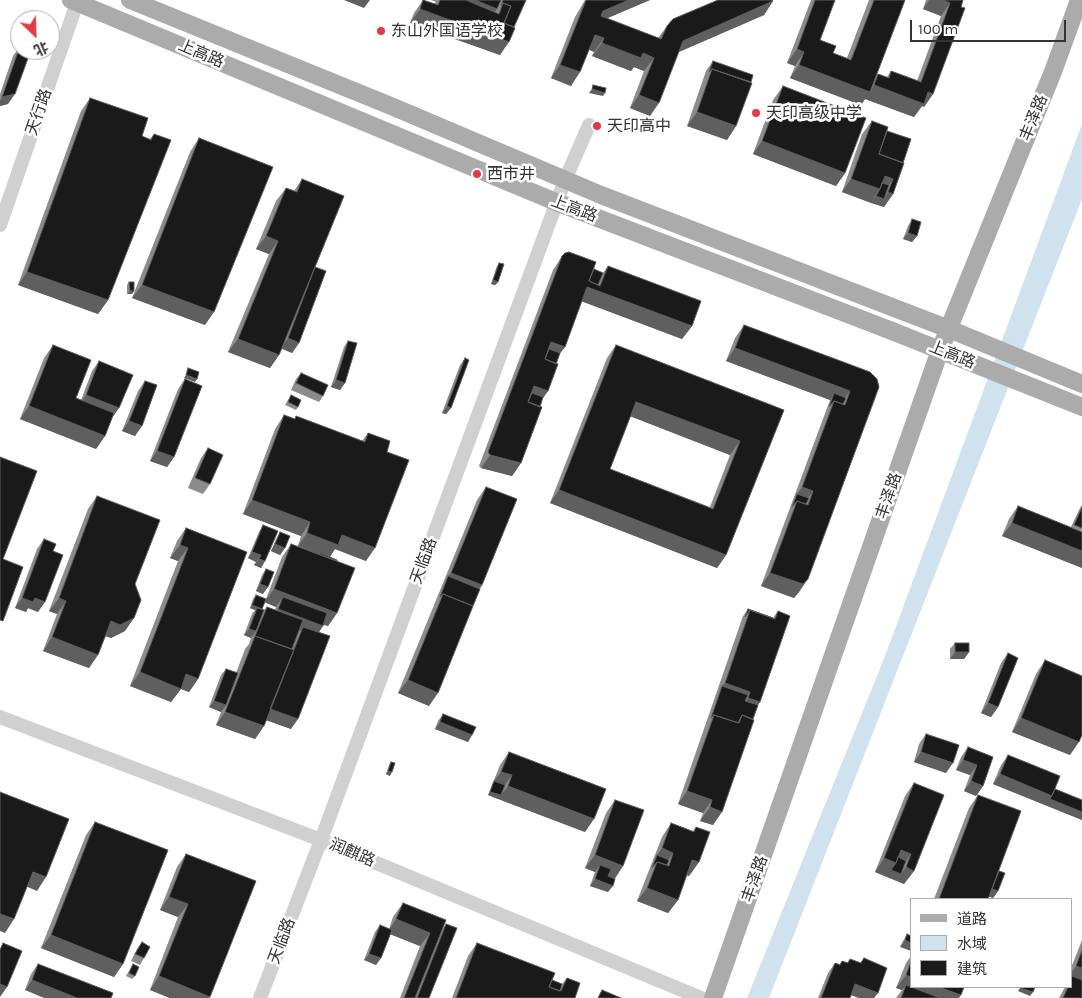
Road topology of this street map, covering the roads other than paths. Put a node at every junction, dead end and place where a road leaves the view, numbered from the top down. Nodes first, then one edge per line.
1 (130, 0) edge
2 (1079, 0) edge
3 (76, 1) edge
4 (588, 126) dead end
5 (564, 180) junction
6 (556, 202) junction
7 (0, 224) edge
8 (949, 330) junction
9 (940, 350) junction
10 (1082, 384) edge
11 (1082, 407) edge
12 (0, 717) edge
13 (321, 840) junction
14 (260, 998) edge
15 (701, 998) edge
16 (713, 998) edge

1 - 5 main road, 上高路
2 - 8 main road, 丰泽路
3 - 6 main road, 上高路
3 - 7 street, 天行路
4 - 5 street, 天临路
5 - 6 street, 天临路
5 - 8 main road, 上高路
6 - 9 main road, 上高路
6 - 13 street, 天临路
8 - 9 main road, 丰泽路
8 - 10 main road, 上高路
9 - 11 main road, 上高路
9 - 16 main road, 丰泽路
12 - 13 street, 润麒路
13 - 14 street, 天临路
13 - 15 street, 润麒路

